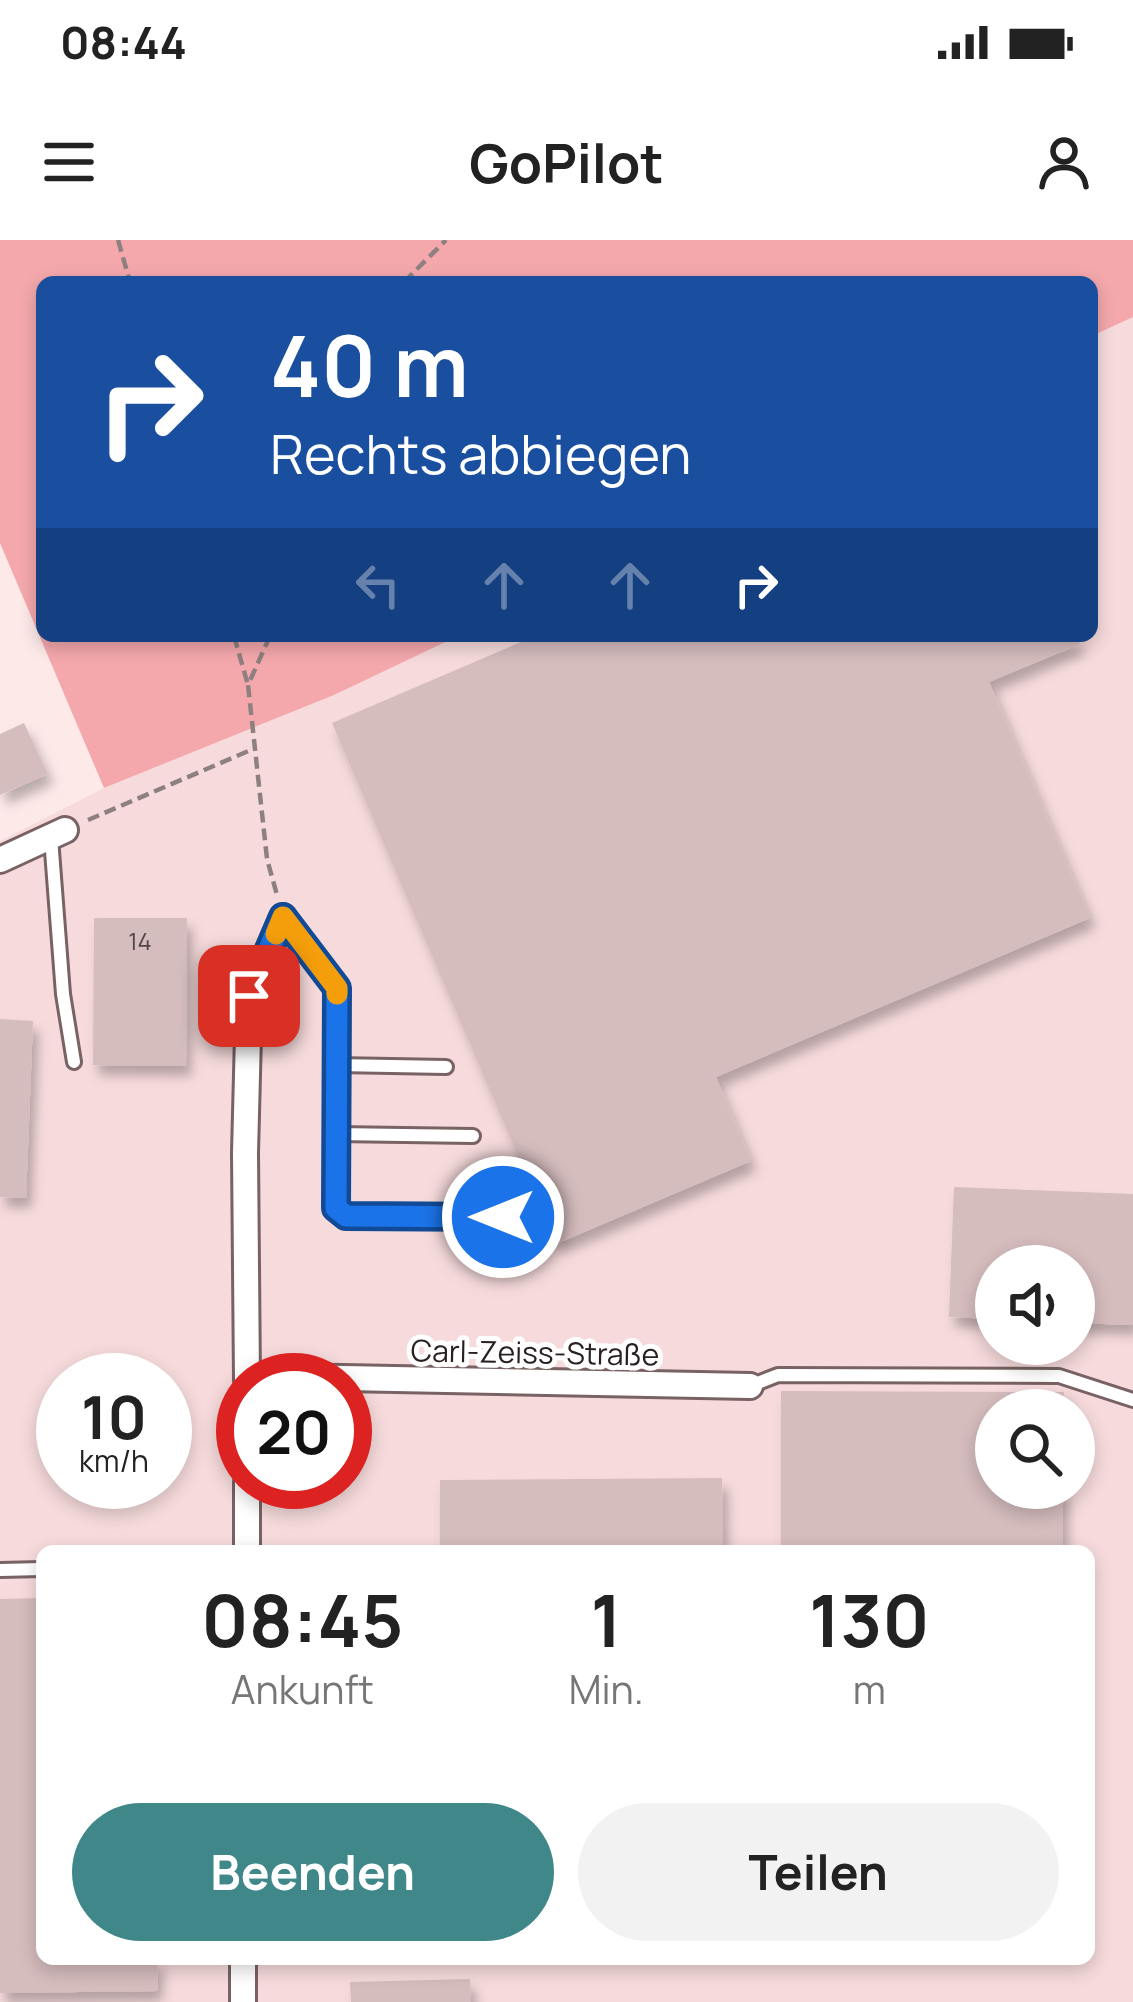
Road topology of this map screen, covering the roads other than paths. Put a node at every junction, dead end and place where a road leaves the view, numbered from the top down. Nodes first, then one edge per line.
1 (58, 833) joint
2 (0, 860) edge
3 (283, 917) joint
4 (74, 1062) dead end
5 (336, 1065) junction
6 (446, 1067) dead end
7 (335, 1134) junction
8 (473, 1136) dead end
9 (503, 1217) dead end
10 (247, 1353) edge
11 (372, 1380) edge
12 (750, 1386) joint
13 (1133, 1400) edge
14 (247, 1509) edge
15 (247, 1545) edge
16 (36, 1569) edge
17 (0, 1570) edge
18 (243, 1965) edge
19 (243, 2002) edge

1 - 2 street
1 - 4 lane
3 - 5 lane
3 - 10 street
5 - 6 lane
5 - 7 lane
7 - 8 lane
7 - 9 lane
11 - 12 street, Carl-Zeiss-Straße
12 - 13 lane
14 - 15 street
16 - 17 lane
18 - 19 street

